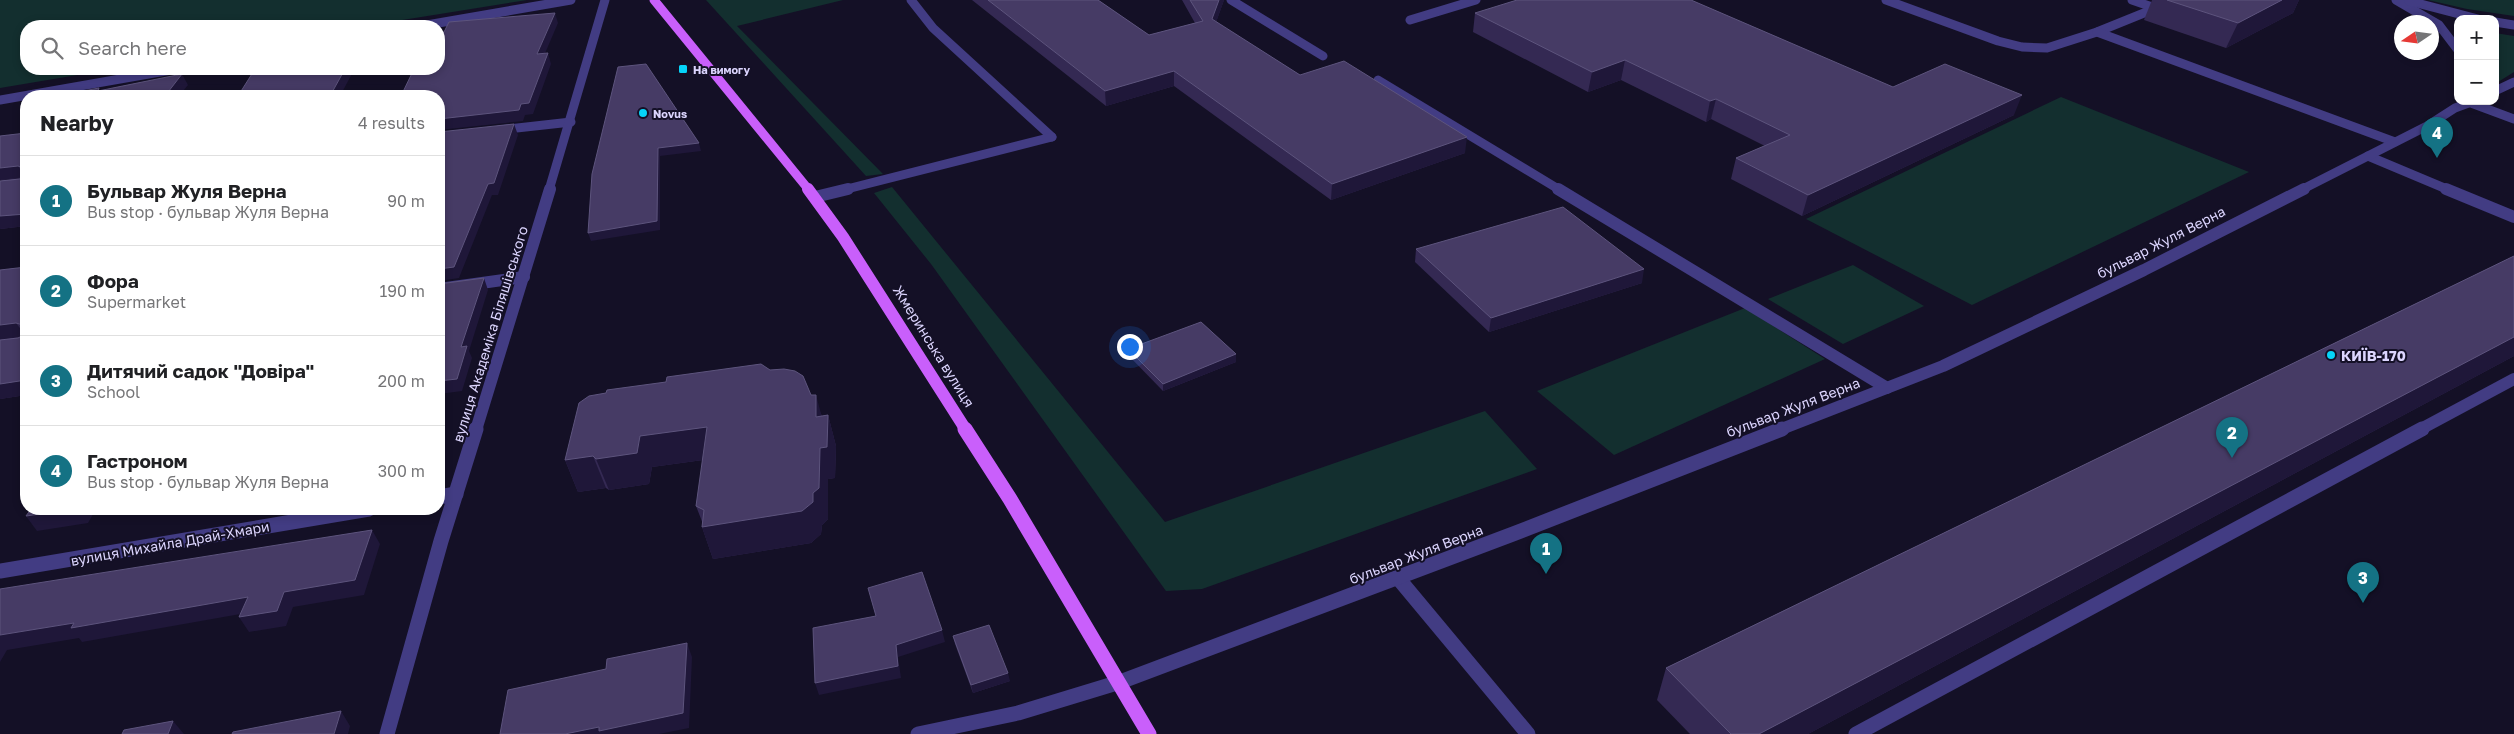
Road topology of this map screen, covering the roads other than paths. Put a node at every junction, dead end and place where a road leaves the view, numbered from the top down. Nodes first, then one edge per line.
1 (571, 0) edge
2 (605, 0) edge
3 (654, 0) edge
4 (911, 0) edge
5 (1231, 0) edge
6 (1476, 0) edge
7 (1886, 0) edge
8 (2132, 0) edge
9 (2176, 0) edge
10 (2396, 0) edge
11 (2407, 0) edge
12 (2155, 8) junction
13 (2463, 15) edge
14 (1410, 20) dead end
15 (445, 22) edge
16 (2499, 23) edge
17 (2514, 25) edge
18 (2097, 32) junction
19 (2454, 45) edge
20 (1323, 56) dead end
21 (143, 75) edge
22 (1378, 80) edge
23 (2514, 82) edge
24 (2499, 89) edge
25 (57, 90) edge
26 (20, 96) edge
27 (0, 100) edge
28 (2456, 105) edge
29 (2480, 105) edge
30 (2514, 119) edge
31 (571, 122) junction
32 (486, 131) edge
33 (2395, 142) junction
34 (2368, 156) junction
35 (814, 197) junction
36 (2514, 217) edge
37 (524, 277) junction
38 (445, 288) edge
39 (2514, 378) edge
40 (1887, 388) junction
41 (456, 494) junction
42 (445, 496) edge
43 (333, 515) edge
44 (0, 571) edge
45 (1398, 578) junction
46 (1120, 682) junction
47 (387, 734) edge
48 (918, 734) edge
49 (1149, 734) edge
50 (1528, 734) edge
51 (1856, 734) edge

1 - 15 street
2 - 31 street, вулиця Академіка Біляшівського
3 - 35 main road, Жмеринська вулиця
4 - 35 street
5 - 20 street
6 - 14 street
7 - 18 street
8 - 12 street
9 - 12 street
10 - 19 street
11 - 13 street
12 - 18 street
16 - 17 street
18 - 33 street
21 - 25 street
22 - 40 street
23 - 24 street
26 - 27 street
28 - 33 street, бульвар Жуля Верна
29 - 30 street
31 - 32 street
31 - 37 street, вулиця Академіка Біляшівського
33 - 34 street, бульвар Жуля Верна
34 - 36 street
34 - 40 street, бульвар Жуля Верна
35 - 46 main road, Жмеринська вулиця
37 - 38 street
37 - 41 street, вулиця Академіка Біляшівського
39 - 51 street
40 - 45 street, бульвар Жуля Верна
41 - 42 street
41 - 47 street, вулиця Академіка Біляшівського
43 - 44 street, вулиця Михайла Драй-Хмари
45 - 46 street, бульвар Жуля Верна
45 - 50 street
46 - 48 street, бульвар Жуля Верна
46 - 49 main road, Жмеринська вулиця

